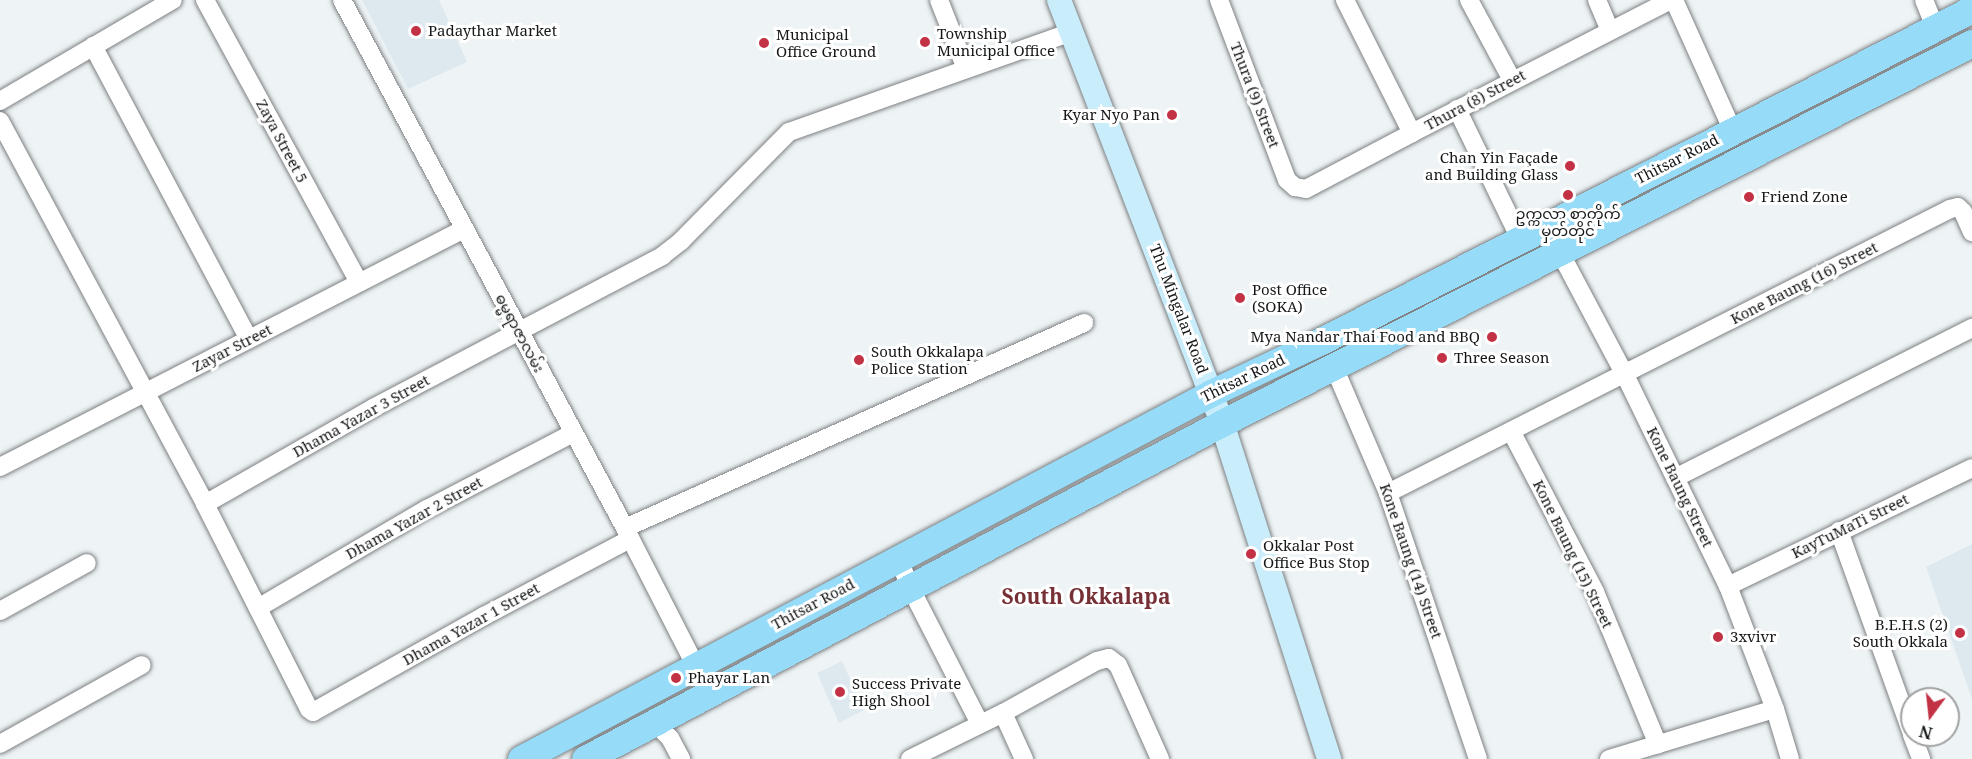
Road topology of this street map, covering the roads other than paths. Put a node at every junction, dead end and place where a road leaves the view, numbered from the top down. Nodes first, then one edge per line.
1 (173, 0) edge
2 (205, 0) edge
3 (342, 0) edge
4 (939, 0) edge
5 (1059, 0) edge
6 (1219, 0) edge
7 (1345, 0) edge
8 (1469, 0) edge
9 (1597, 0) edge
10 (1672, 0) edge
11 (1924, 0) edge
12 (1954, 17) edge
13 (1610, 30) junction
14 (1071, 32) junction
15 (93, 46) junction
16 (1971, 46) edge
17 (966, 69) junction
18 (1512, 80) junction
19 (0, 100) edge
20 (1457, 109) junction
21 (0, 121) edge
22 (1733, 131) junction
23 (1412, 133) junction
24 (1546, 226) junction
25 (464, 229) junction
26 (1972, 232) edge
27 (1520, 239) junction
28 (1558, 251) junction
29 (359, 283) junction
30 (1084, 323) dead end
31 (1972, 328) edge
32 (520, 331) junction
33 (249, 339) junction
34 (1334, 367) junction
35 (1625, 375) junction
36 (144, 393) junction
37 (1211, 393) junction
38 (1222, 423) junction
39 (1511, 431) junction
40 (573, 433) junction
41 (0, 467) edge
42 (1972, 468) edge
43 (1675, 477) junction
44 (1388, 493) junction
45 (205, 504) junction
46 (1839, 531) junction
47 (628, 533) junction
48 (899, 559) junction
49 (87, 563) dead end
50 (1728, 586) junction
51 (910, 587) junction
52 (258, 608) junction
53 (0, 611) edge
54 (142, 665) dead end
55 (696, 667) junction
56 (1900, 701) edge
57 (1775, 709) junction
58 (1003, 713) junction
59 (654, 722) junction
60 (980, 724) junction
61 (0, 744) edge
62 (1658, 745) junction
63 (521, 759) edge
64 (585, 759) edge
65 (681, 759) edge
66 (910, 759) edge
67 (1024, 759) edge
68 (1160, 759) edge
69 (1329, 759) edge
70 (1478, 759) edge
71 (1609, 759) edge
72 (1790, 759) edge

1 - 15 street
2 - 29 street, Zaya Street 5
3 - 25 street, ဓမ္မရာဇာလမ်း
4 - 17 street
5 - 14 main road, Thu Mingalar Road
6 - 23 street, Thura (9) Street
7 - 23 street, Thura (8) Street
8 - 18 street
9 - 13 street
10 - 13 street, Thura (8) Street
10 - 22 street
11 - 12 street
12 - 16 street
12 - 22 main road, Thitsar Road
13 - 18 street, Thura (8) Street
14 - 17 street, Dhama Yazar 3 Street
14 - 37 main road, Thu Mingalar Road
15 - 19 street
15 - 33 street
16 - 28 main road, Thitsar Road
17 - 32 street, Dhama Yazar 3 Street
18 - 20 street, Thura (8) Street
20 - 23 street, Thura (8) Street
20 - 27 street
21 - 36 street
22 - 24 main road, Thitsar Road
24 - 27 main road, Thitsar Road
24 - 28 street, Kone Baung Street
25 - 29 street, Zayar Street
25 - 32 street, ဓမ္မရာဇာလမ်း
26 - 35 street, Kone Baung (16) Street
27 - 37 main road, Thitsar Road
28 - 34 main road, Thitsar Road
28 - 35 street, Kone Baung Street
29 - 33 street, Zayar Street
30 - 47 street, Dhama Yazar 1 Street
31 - 43 street
32 - 40 street, ဓမ္မရာဇာလမ်း
32 - 45 street, Dhama Yazar 3 Street
33 - 36 street, Zayar Street
34 - 38 main road, Thitsar Road
34 - 44 street, Kone Baung (14) Street
35 - 39 street
35 - 43 street, Kone Baung Street
36 - 41 street, Zayar Street
36 - 45 street
37 - 38 main road, Thu Mingalar Road
37 - 48 main road, Thitsar Road
38 - 51 main road, Thitsar Road
38 - 69 main road, Thu Mingalar Road
39 - 44 street
39 - 62 street, Kone Baung (15) Street
40 - 47 street, ဓမ္မရာဇာလမ်း
40 - 52 street, Dhama Yazar 2 Street
42 - 46 street, KayTuMaTi Street
43 - 50 street, Kone Baung Street
44 - 70 street, Kone Baung (14) Street
45 - 52 street
46 - 50 street, KayTuMaTi Street
46 - 56 street
47 - 52 street, Dhama Yazar 1 Street
47 - 55 street, ဓမ္မရာဇာလမ်း
48 - 51 street
48 - 55 main road, Thitsar Road
49 - 53 street
50 - 57 street, Kone Baung Street
51 - 59 main road, Thitsar Road
51 - 60 street
54 - 61 street
55 - 63 main road, Thitsar Road
57 - 62 street
57 - 72 street, Kone Baung Street
58 - 60 street
58 - 67 street
58 - 68 street
59 - 64 main road, Thitsar Road
59 - 65 street
60 - 66 street
62 - 71 street

